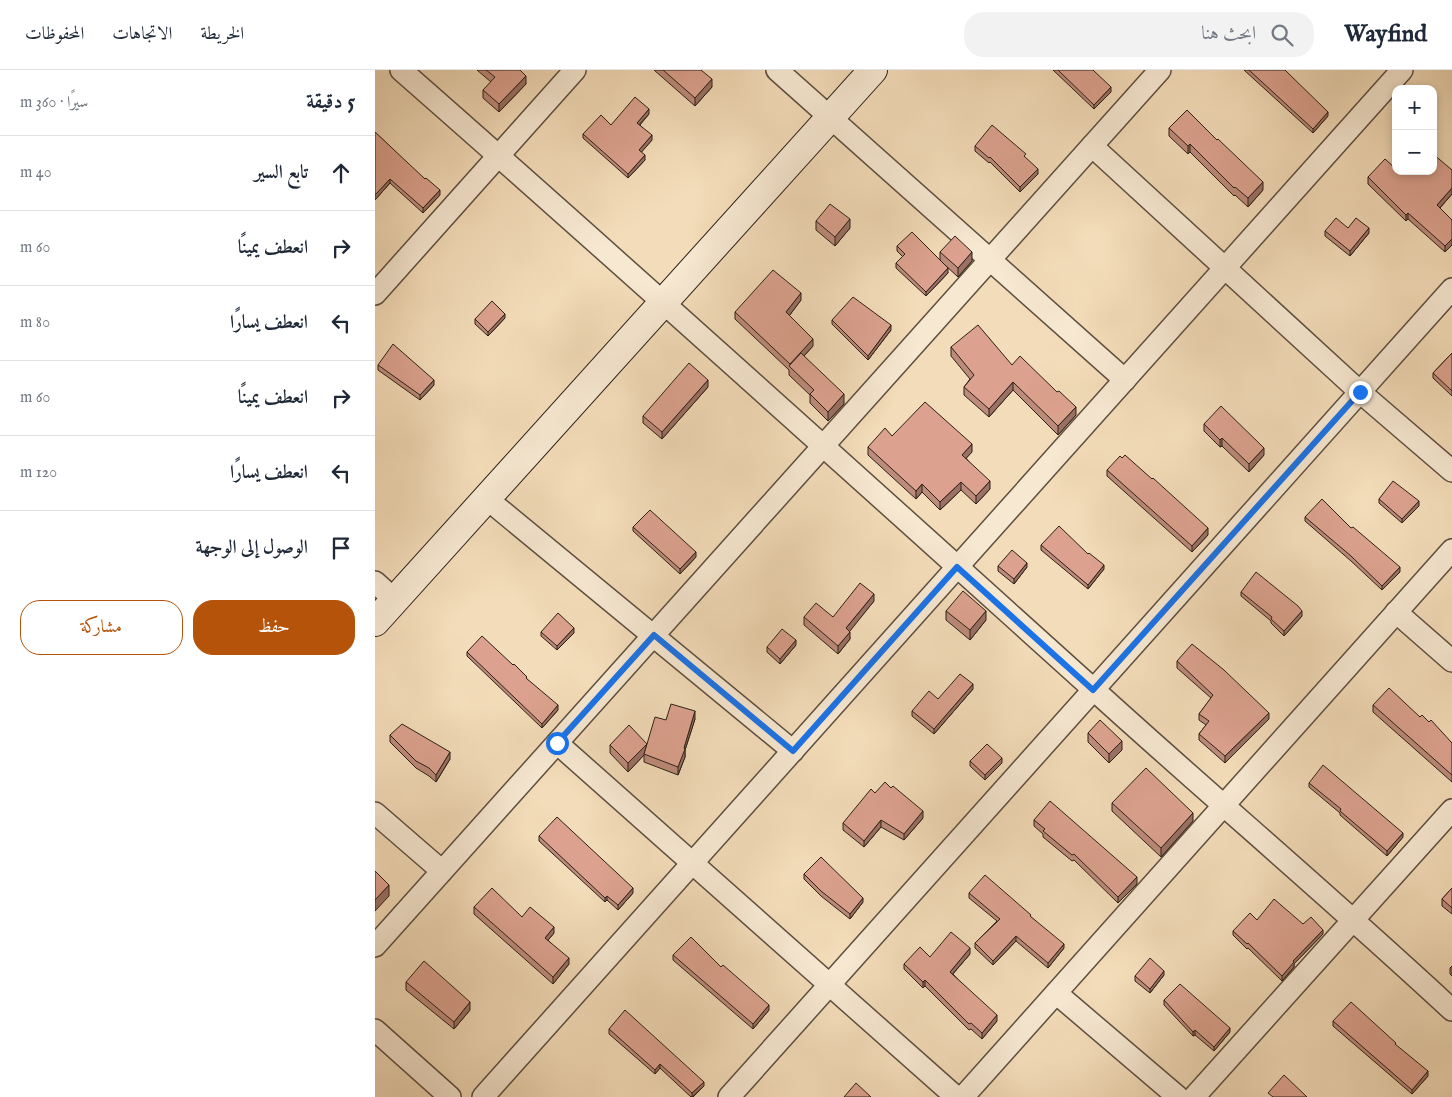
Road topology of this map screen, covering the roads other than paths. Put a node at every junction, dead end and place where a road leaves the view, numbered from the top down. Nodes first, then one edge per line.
1 (401, 70) edge
2 (575, 70) edge
3 (777, 70) edge
4 (873, 70) edge
5 (1160, 70) edge
6 (1402, 70) edge
7 (830, 118) junction
8 (1092, 146) junction
9 (499, 156) junction
10 (991, 259) junction
11 (1224, 269) junction
12 (1452, 289) edge
13 (375, 294) edge
14 (662, 303) junction
15 (1125, 380) junction
16 (1360, 392) junction
17 (823, 446) junction
18 (1452, 471) edge
19 (486, 498) junction
20 (1452, 550) edge
21 (957, 567) junction
22 (385, 591) edge
23 (1396, 612) junction
24 (375, 622) edge
25 (654, 635) junction
26 (1452, 661) edge
27 (1093, 690) junction
28 (557, 743) junction
29 (793, 751) junction
30 (1223, 806) junction
31 (1452, 810) edge
32 (375, 813) edge
33 (692, 863) junction
34 (442, 871) junction
35 (1354, 919) junction
36 (375, 946) edge
37 (830, 985) junction
38 (1056, 993) junction
39 (1452, 1010) edge
40 (375, 1030) edge
41 (450, 1097) edge
42 (483, 1097) edge
43 (729, 1097) edge
44 (956, 1097) edge
45 (963, 1097) edge
46 (1178, 1097) edge
47 (1194, 1097) edge

1 - 9 street
2 - 9 street
3 - 7 street
4 - 7 street
5 - 8 street
6 - 11 street
7 - 10 street
7 - 14 street
8 - 10 street
8 - 11 street
9 - 13 street
9 - 14 street
10 - 15 street
10 - 17 street
11 - 15 street
11 - 16 street
12 - 16 street
14 - 17 street
14 - 19 street
15 - 21 street
16 - 18 street
16 - 27 street
17 - 21 street
17 - 25 street
19 - 22 street
19 - 25 street
20 - 23 street
21 - 27 street
21 - 29 street
22 - 24 street
23 - 26 street
23 - 30 street
25 - 28 street
25 - 29 street
27 - 30 street
27 - 37 street
28 - 33 street
28 - 34 street
29 - 33 street
30 - 35 street
30 - 38 street
31 - 35 street
32 - 34 street
33 - 37 street
33 - 42 street
34 - 36 street
35 - 39 street
35 - 47 street
37 - 43 street
37 - 44 street
38 - 45 street
38 - 46 street
40 - 41 street

